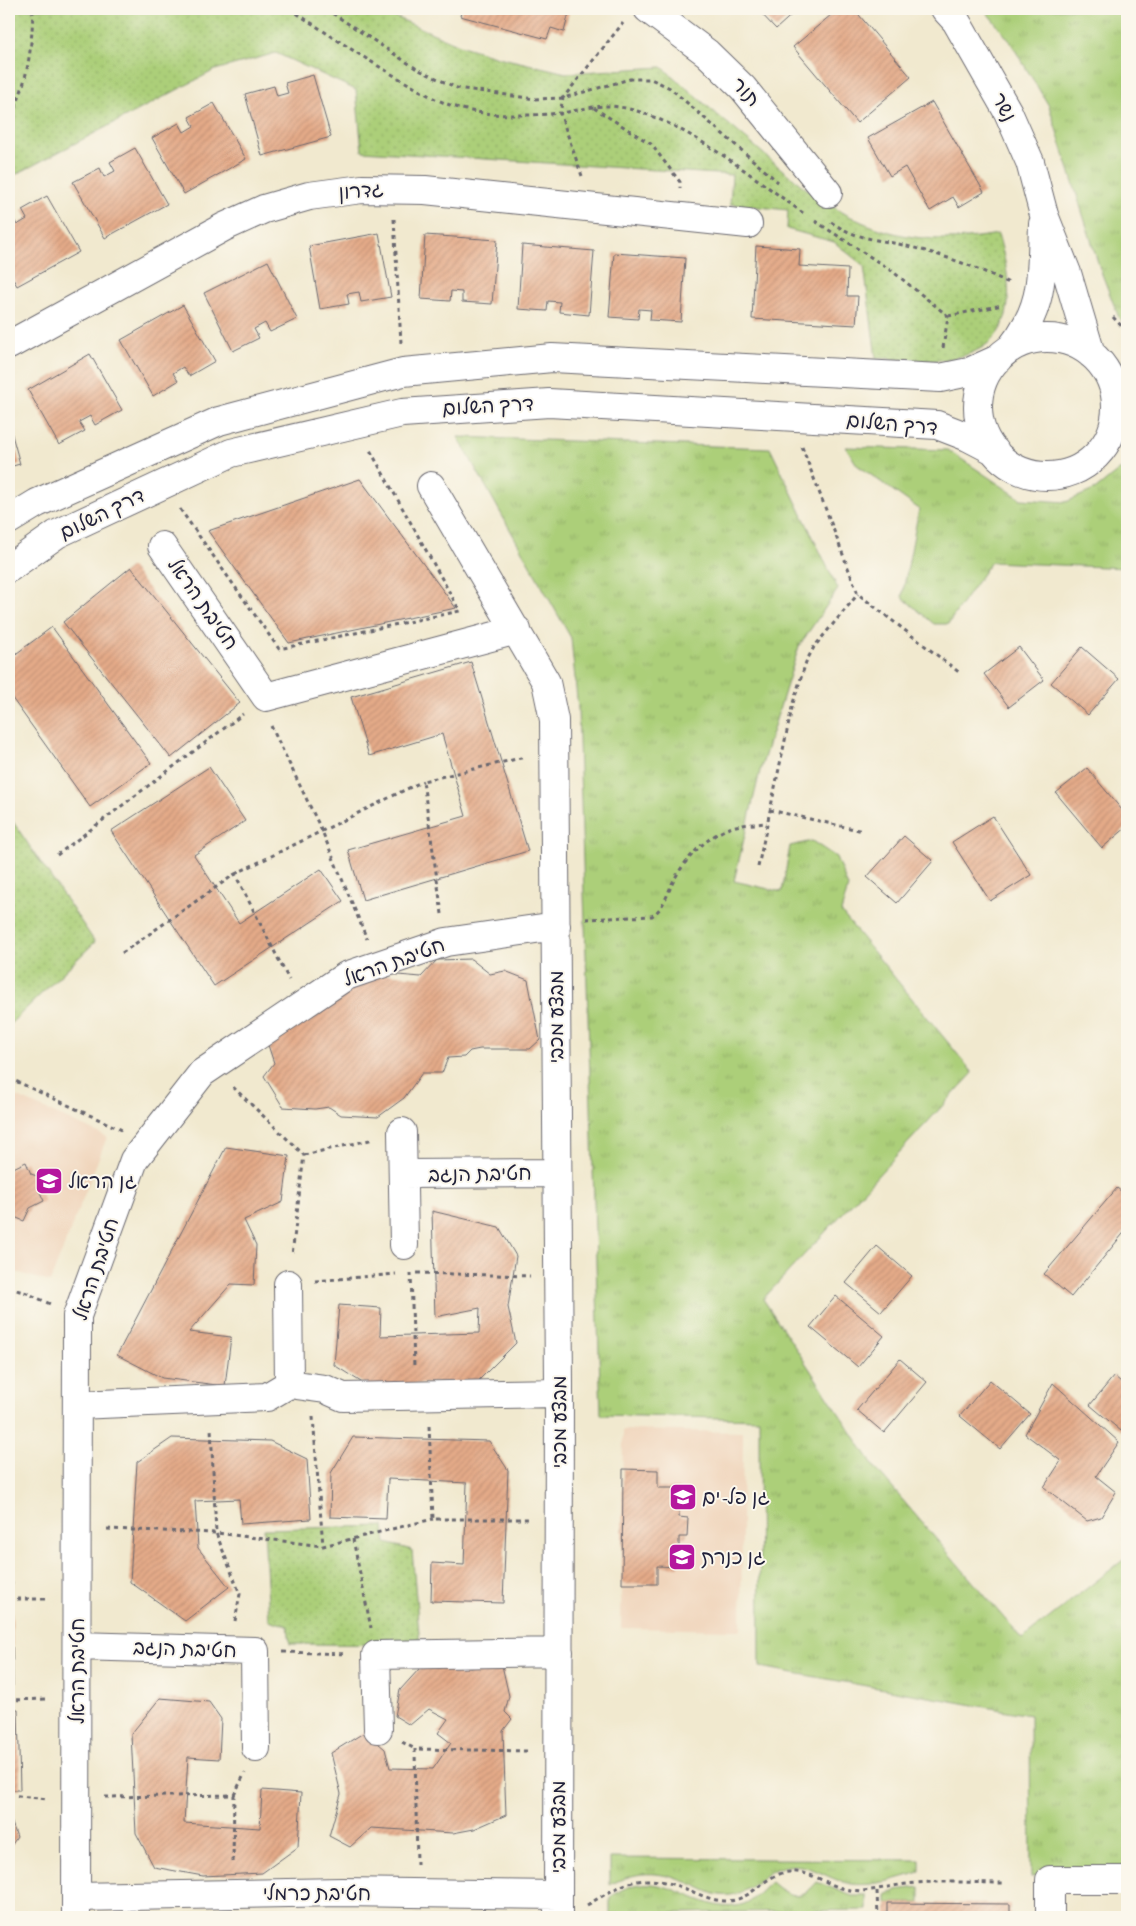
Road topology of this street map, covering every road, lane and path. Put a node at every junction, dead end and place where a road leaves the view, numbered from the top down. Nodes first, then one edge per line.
1 (33, 9) edge
2 (290, 9) edge
3 (326, 9) edge
4 (945, 9) edge
5 (638, 12) edge
6 (563, 98) junction
7 (593, 108) junction
8 (560, 113) junction
9 (9, 122) edge
10 (392, 188) junction
11 (785, 188) dead end
12 (828, 193) dead end
13 (593, 208) junction
14 (1044, 215) junction
15 (682, 217) junction
16 (828, 220) dead end
17 (748, 224) dead end
18 (1018, 287) dead end
19 (1006, 304) dead end
20 (948, 316) junction
21 (9, 345) edge
22 (943, 352) dead end
23 (1004, 354) junction
24 (1095, 358) junction
25 (403, 372) junction
26 (1127, 374) edge
27 (790, 416) junction
28 (1127, 438) edge
29 (368, 445) dead end
30 (994, 451) junction
31 (1100, 451) junction
32 (431, 486) dead end
33 (178, 506) dead end
34 (9, 520) edge
35 (162, 546) dead end
36 (9, 568) edge
37 (858, 594) junction
38 (517, 630) junction
39 (960, 673) dead end
40 (245, 712) dead end
41 (269, 721) dead end
42 (555, 750) junction
43 (423, 781) junction
44 (770, 810) junction
45 (767, 823) junction
46 (322, 831) junction
47 (863, 831) dead end
48 (57, 855) dead end
49 (758, 867) dead end
50 (234, 874) junction
51 (9, 913) edge
52 (556, 923) junction
53 (446, 942) junction
54 (9, 944) edge
55 (122, 954) dead end
56 (378, 965) junction
57 (302, 1006) junction
58 (212, 1067) junction
59 (9, 1078) edge
60 (402, 1132) joint
61 (148, 1142) junction
62 (304, 1156) junction
63 (556, 1173) junction
64 (403, 1174) junction
65 (404, 1245) joint
66 (411, 1273) junction
67 (558, 1277) junction
68 (288, 1284) junction
69 (9, 1288) edge
70 (76, 1316) junction
71 (300, 1386) junction
72 (559, 1392) junction
73 (421, 1395) junction
74 (77, 1404) junction
75 (211, 1425) dead end
76 (559, 1518) junction
77 (434, 1520) junction
78 (76, 1528) junction
79 (216, 1533) junction
80 (353, 1539) junction
81 (323, 1546) junction
82 (9, 1599) edge
83 (77, 1599) junction
84 (77, 1646) junction
85 (243, 1651) junction
86 (559, 1652) junction
87 (376, 1655) junction
88 (77, 1698) junction
89 (9, 1700) edge
90 (378, 1729) dead end
91 (256, 1748) dead end
92 (559, 1752) junction
93 (9, 1795) edge
94 (76, 1799) junction
95 (1127, 1880) edge
96 (1006, 1883) dead end
97 (877, 1890) junction
98 (418, 1893) junction
99 (232, 1894) junction
100 (558, 1906) edge
101 (76, 1907) edge
102 (584, 1907) dead end
103 (878, 1917) edge
104 (1050, 1917) edge

1 - 9 path
2 - 8 path
3 - 6 path
4 - 14 street, נשר
5 - 6 path
5 - 12 street, תור
6 - 8 path
6 - 11 path
7 - 8 path
7 - 15 path
7 - 20 path
8 - 13 path
10 - 13 street, גדרון
10 - 21 street, גדרון
10 - 25 path
13 - 15 street, גדרון
14 - 23 street, נשר
14 - 24 street, נשר
15 - 17 street, גדרון
16 - 18 path
19 - 20 path
20 - 22 path
23 - 24 street
23 - 25 street, דרך השלום
23 - 30 street
24 - 26 street
24 - 31 street
25 - 34 street, דרך השלום
27 - 30 street, דרך השלום
27 - 36 street, דרך השלום
27 - 37 path
28 - 31 street
29 - 33 path
30 - 31 street
32 - 38 street
35 - 38 street, חטיבת הראל
37 - 39 path
37 - 44 path
38 - 42 street
40 - 48 path
41 - 46 path
42 - 43 path
42 - 52 street
43 - 46 path
43 - 53 path
44 - 45 path
44 - 47 path
45 - 49 path
45 - 52 path
46 - 50 path
46 - 56 path
50 - 55 path
50 - 57 path
51 - 54 path
52 - 53 street, חטיבת הראל
52 - 63 street, מבצע מכבי
53 - 56 street, חטיבת הראל
56 - 57 street, חטיבת הראל
57 - 58 street, חטיבת הראל
58 - 61 street, חטיבת הראל
58 - 62 path
59 - 61 path
60 - 62 path
60 - 64 street, חטיבת הנגב
61 - 70 street, חטיבת הראל
62 - 68 path
63 - 64 street, חטיבת הנגב
63 - 67 street, מבצע מכבי
64 - 65 street, חטיבת הנגב
65 - 66 path
66 - 67 path
66 - 68 path
66 - 73 path
67 - 72 street, מבצע מכבי
68 - 71 street
69 - 70 path
70 - 74 street, חטיבת הראל
71 - 73 street
71 - 74 street
71 - 81 path
72 - 73 street
72 - 76 street, מבצע מכבי
73 - 77 path
74 - 78 street, חטיבת הראל
75 - 79 path
76 - 77 path
76 - 86 street, מבצע מכבי
77 - 80 path
78 - 79 path
78 - 83 street, חטיבת הראל
79 - 81 path
79 - 85 path
80 - 81 path
80 - 87 path
82 - 83 path
83 - 84 street, חטיבת הראל
84 - 85 street, חטיבת הנגב
84 - 88 street, חטיבת הראל
85 - 87 path
85 - 91 street, חטיבת הנגב
86 - 87 street
86 - 92 street, מבצע מכבי
87 - 90 street
88 - 89 path
88 - 94 street, חטיבת הראל
92 - 98 path
92 - 100 street, מבצע מכבי
93 - 94 path
94 - 99 path
94 - 101 street, חטיבת הראל
95 - 104 street
96 - 97 path
97 - 102 path
97 - 103 path
98 - 99 street, חטיבת כרמלי
98 - 100 street, חטיבת כרמלי
99 - 101 street, חטיבת כרמלי

